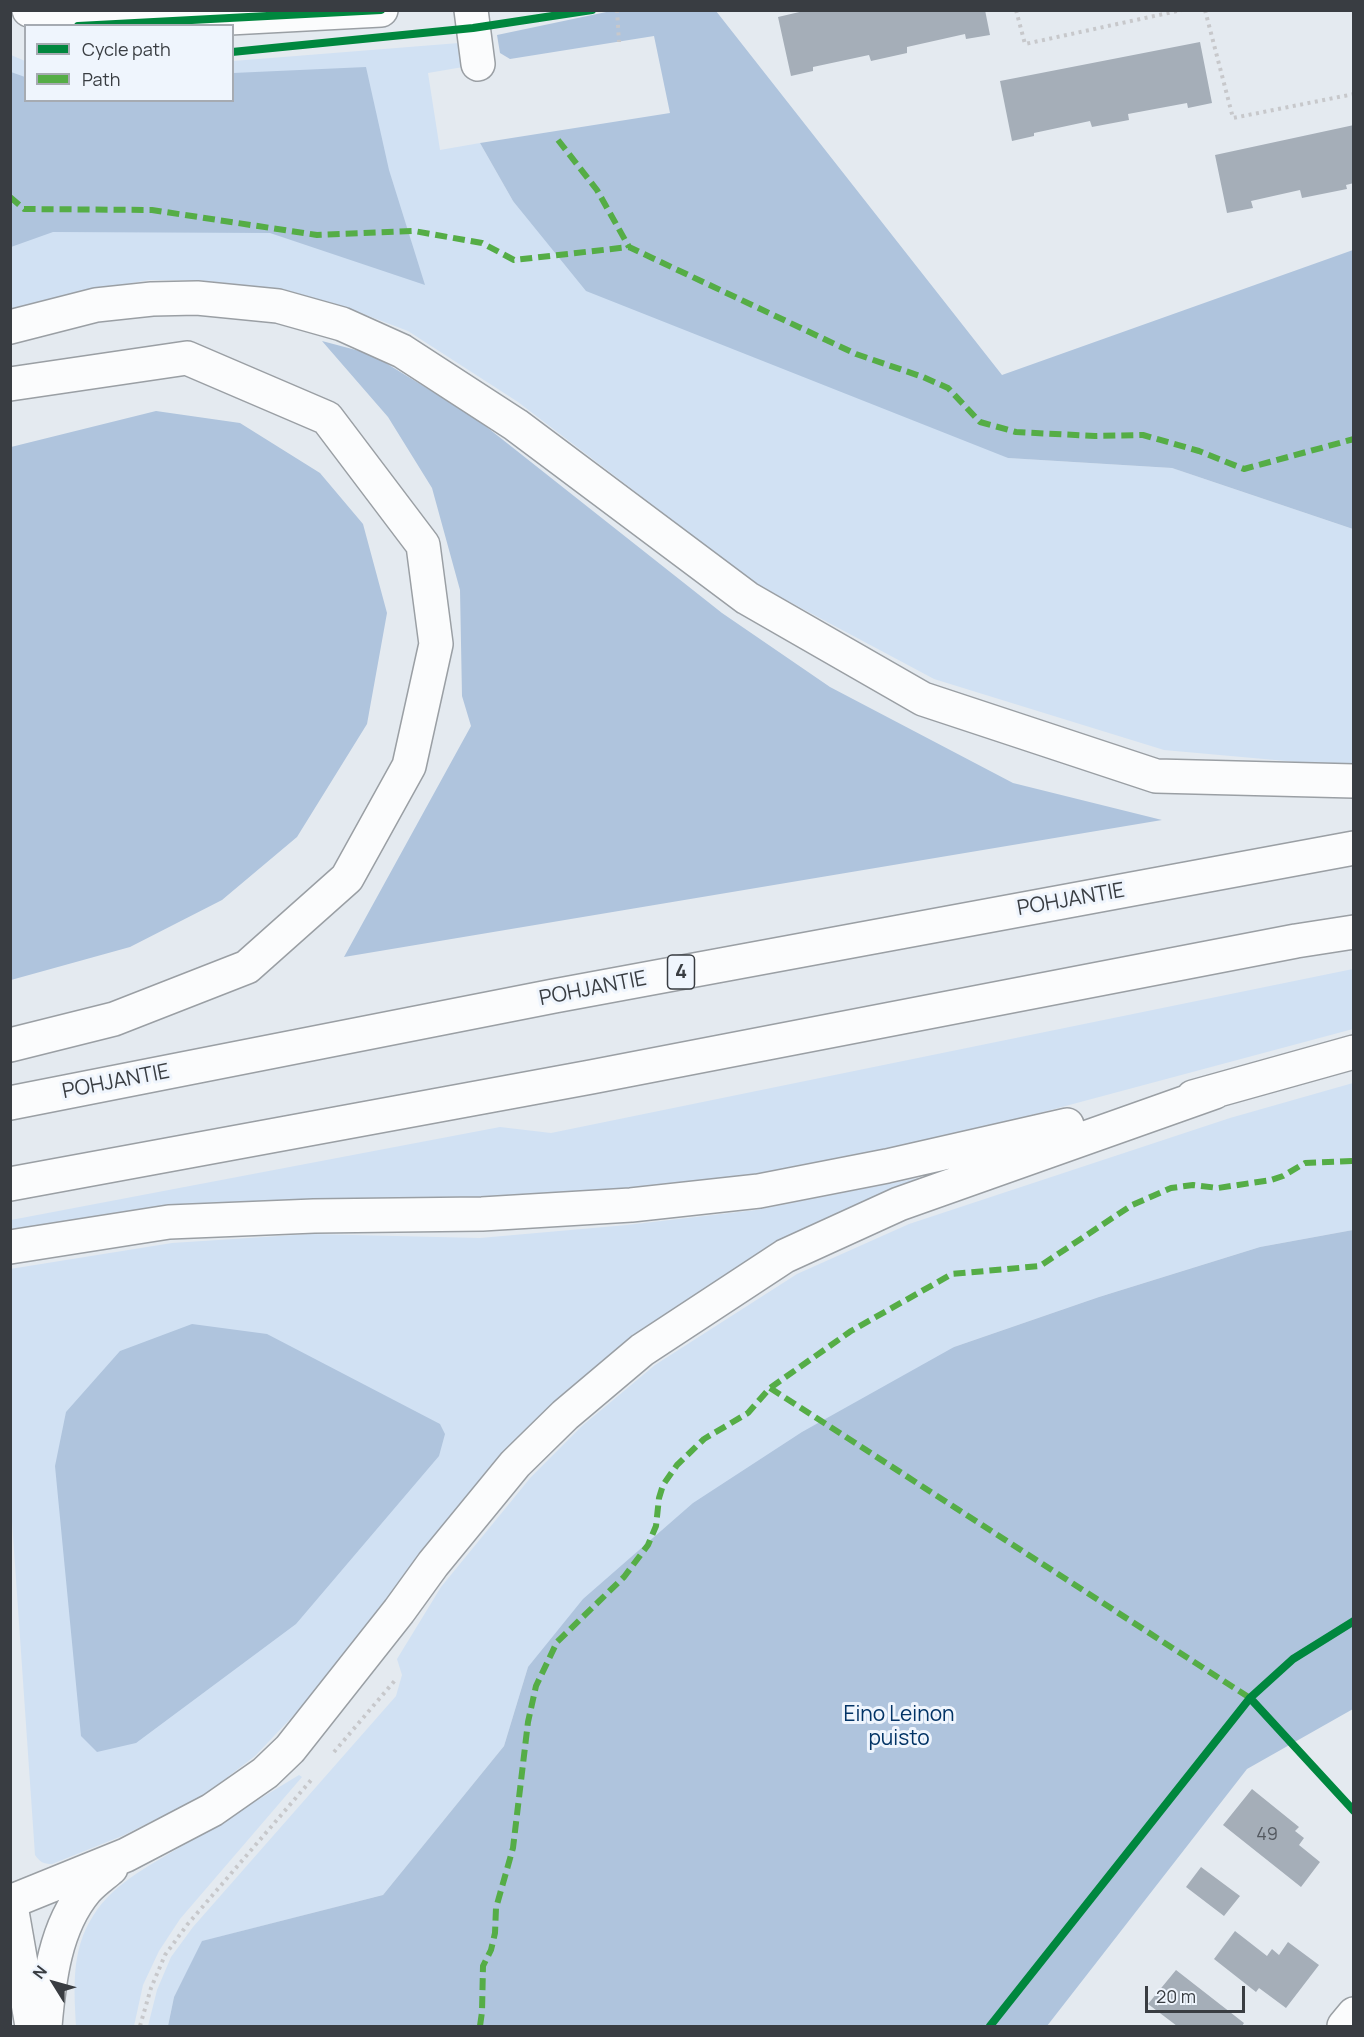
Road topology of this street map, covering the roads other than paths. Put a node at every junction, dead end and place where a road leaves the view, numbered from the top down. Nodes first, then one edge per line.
1 (29, 10) edge
2 (381, 10) edge
3 (471, 10) edge
4 (71, 24) edge
5 (115, 24) edge
6 (478, 64) dead end
7 (10, 327) edge
8 (10, 384) edge
9 (1353, 781) edge
10 (1353, 849) edge
11 (1353, 932) edge
12 (10, 1045) edge
13 (1353, 1052) edge
14 (1215, 1092) junction
15 (10, 1103) edge
16 (10, 1184) edge
17 (10, 1247) edge
18 (126, 1855) junction
19 (11, 1901) edge
20 (1353, 2014) edge
21 (32, 2026) edge
22 (45, 2026) edge
23 (1344, 2026) edge

1 - 4 main road
2 - 5 main road
3 - 6 main road
7 - 9 main road
8 - 12 main road
10 - 15 main road, POHJANTIE / 4
11 - 16 main road
13 - 14 main road
14 - 17 main road
14 - 18 main road
18 - 19 main road
18 - 22 main road
19 - 21 main road
20 - 23 main road

